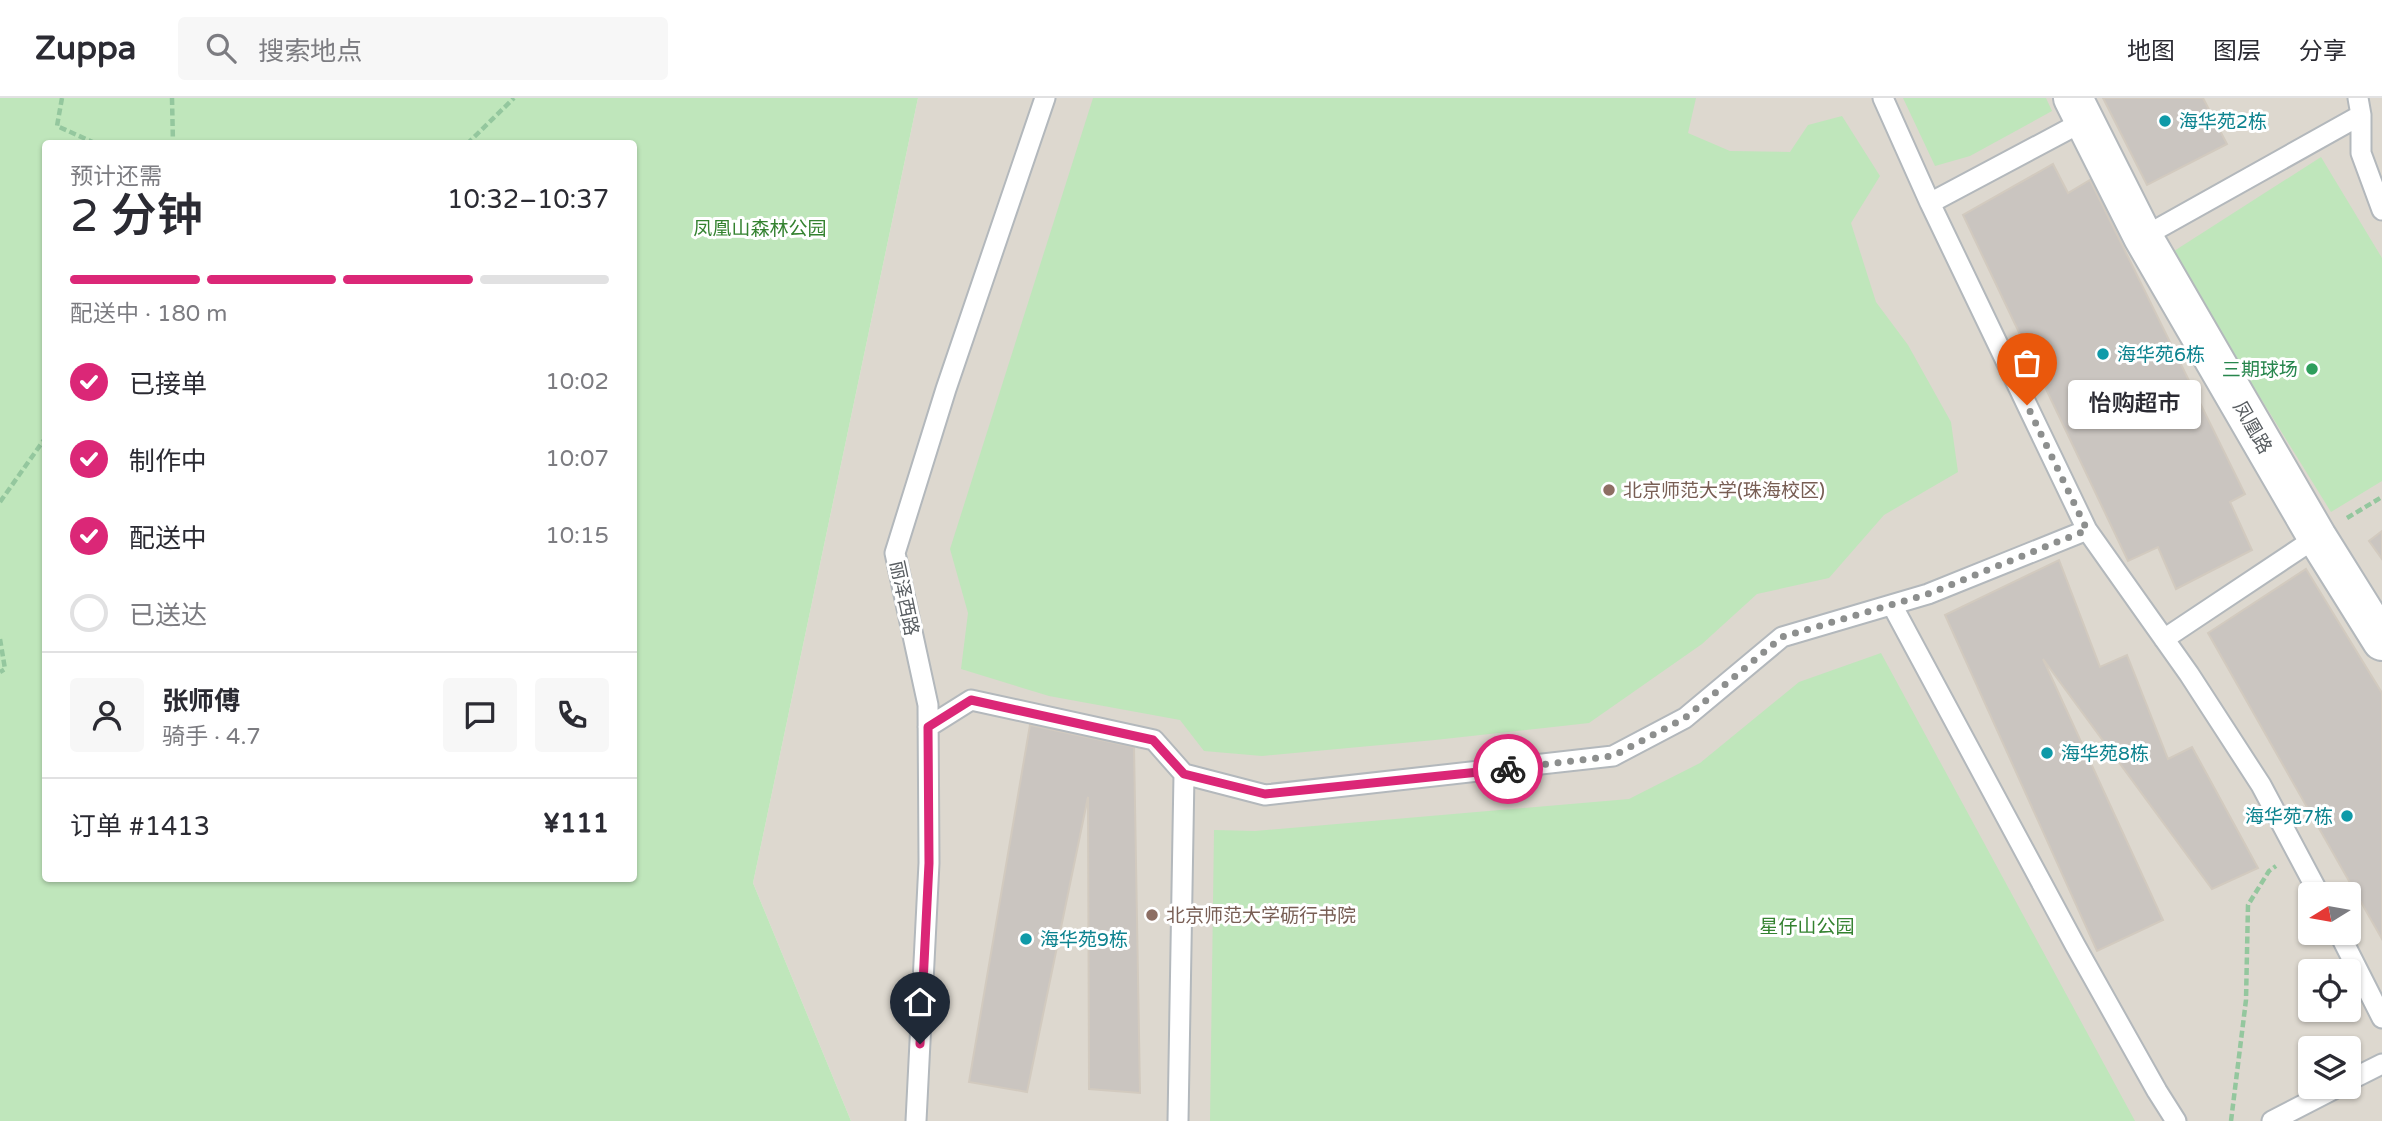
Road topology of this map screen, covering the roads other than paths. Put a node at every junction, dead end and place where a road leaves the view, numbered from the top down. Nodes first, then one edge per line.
1 (1045, 98) edge
2 (1882, 98) edge
3 (2360, 106) edge
4 (2079, 109) edge
5 (1930, 203) junction
6 (2382, 210) edge
7 (2143, 237) junction
8 (2087, 530) junction
9 (2317, 537) junction
10 (1892, 605) junction
11 (2164, 639) junction
12 (2382, 641) edge
13 (928, 727) junction
14 (1184, 774) junction
15 (2313, 882) edge
16 (2345, 945) edge
17 (2382, 1018) edge
18 (2382, 1064) edge
19 (2361, 1074) edge
20 (2315, 1099) edge
21 (916, 1121) edge
22 (1178, 1121) edge
23 (2176, 1121) edge
24 (2272, 1121) edge

1 - 13 lane, 丽泽西路
2 - 5 lane
3 - 6 lane
3 - 7 lane
4 - 5 lane
4 - 7 street, 凤凰路
5 - 8 lane
7 - 9 street, 凤凰路
8 - 10 lane
8 - 11 lane
9 - 11 lane
9 - 12 street, 凤凰路
10 - 14 lane
10 - 23 lane
11 - 15 lane
13 - 14 lane
13 - 21 lane, 丽泽西路
14 - 22 lane
16 - 17 lane
18 - 19 lane
20 - 24 lane

